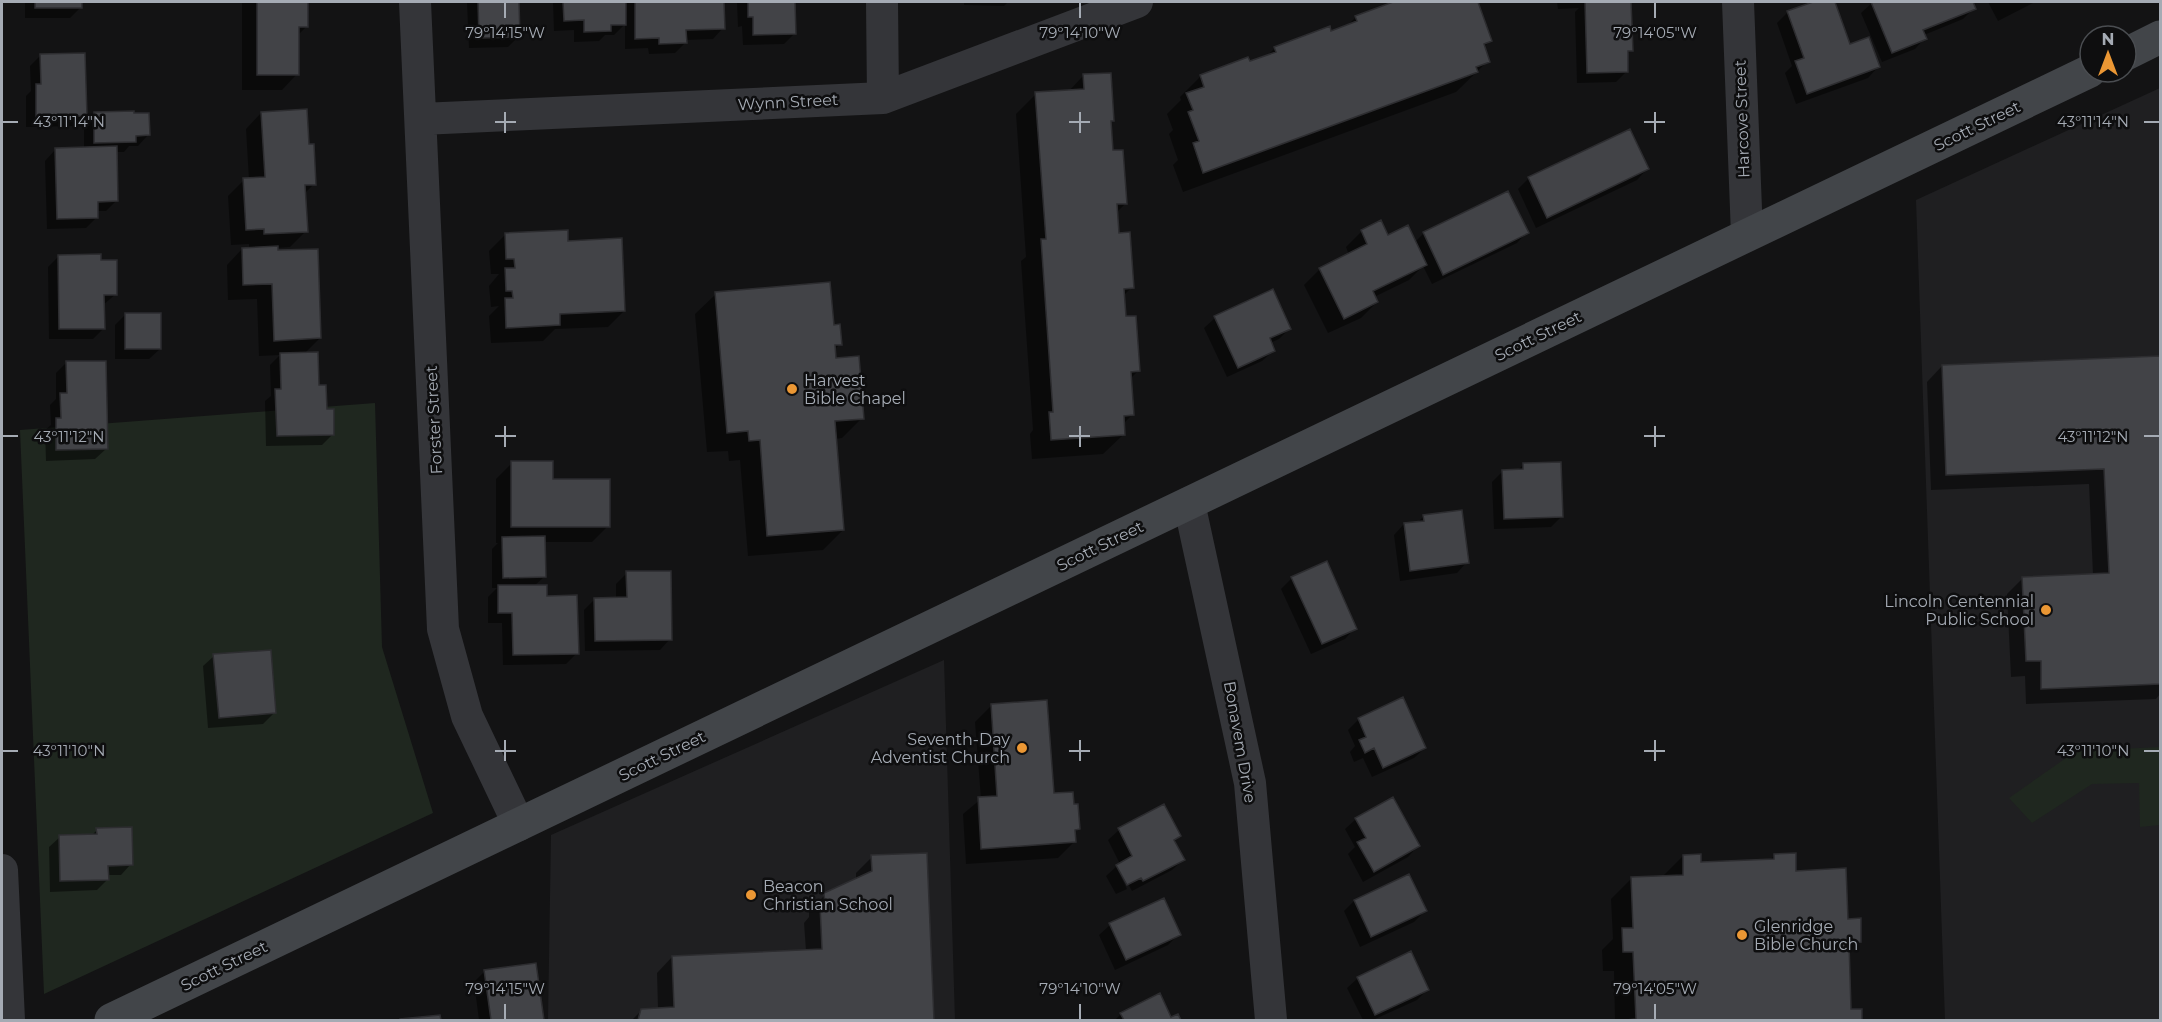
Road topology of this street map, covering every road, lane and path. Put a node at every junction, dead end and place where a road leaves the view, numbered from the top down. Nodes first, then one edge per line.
1 (415, 2) edge
2 (882, 2) edge
3 (1137, 2) edge
4 (1738, 2) edge
5 (2160, 38) edge
6 (2138, 48) edge
7 (2078, 77) edge
8 (882, 98) junction
9 (421, 119) junction
10 (1747, 236) junction
11 (1189, 503) junction
12 (519, 825) junction
13 (2, 870) edge
14 (9, 1020) edge
15 (111, 1020) edge
16 (1271, 1020) edge

1 - 9 street, Forster Street
2 - 8 street
3 - 8 street, Wynn Street
4 - 10 street, Harcove Street
5 - 6 main road
7 - 10 main road, Scott Street
8 - 9 street, Wynn Street
9 - 12 street, Forster Street
10 - 11 main road, Scott Street
11 - 12 main road, Scott Street
11 - 16 street, Bonavem Drive
12 - 15 main road, Scott Street
13 - 14 street

